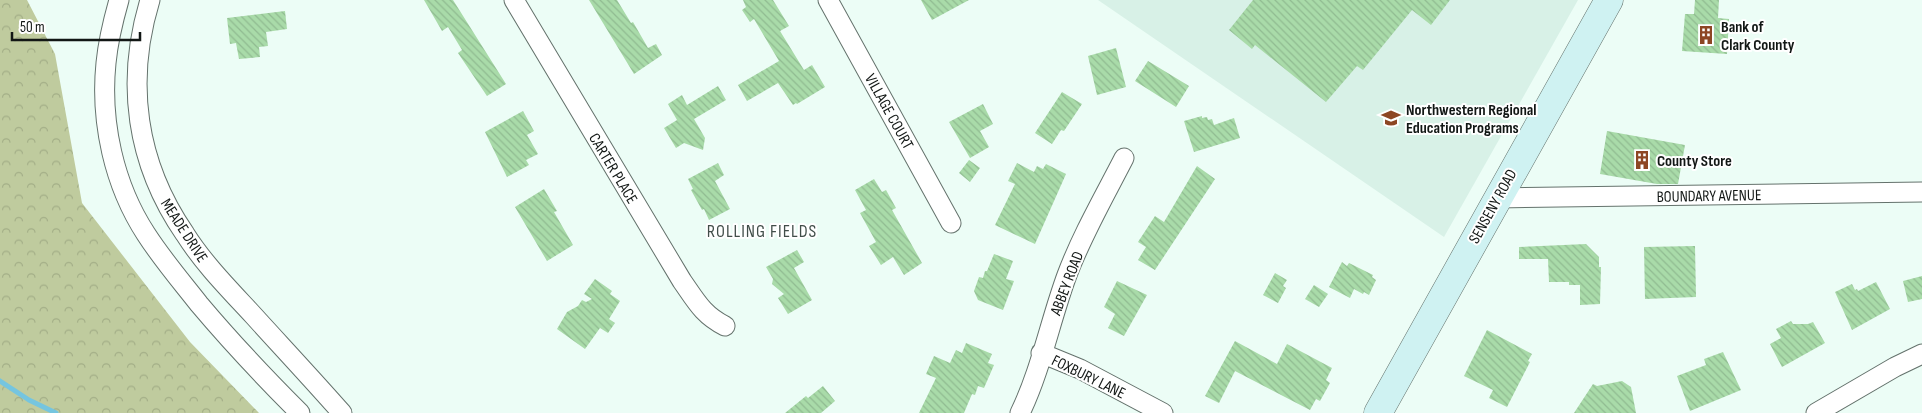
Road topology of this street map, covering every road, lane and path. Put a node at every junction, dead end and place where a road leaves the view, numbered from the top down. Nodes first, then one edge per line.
1 (119, 0) edge
2 (150, 0) edge
3 (514, 0) edge
4 (828, 0) edge
5 (1609, 0) edge
6 (1124, 158) dead end
7 (1922, 192) edge
8 (1497, 198) junction
9 (952, 223) dead end
10 (725, 326) dead end
11 (1041, 353) junction
12 (1922, 354) edge
13 (1384, 410) edge
14 (300, 413) edge
15 (342, 413) edge
16 (1020, 413) edge
17 (1163, 413) edge
18 (1816, 413) edge

1 - 14 street, MEADE DRIVE
2 - 15 street, MEADE DRIVE
3 - 10 street, CARTER PLACE
4 - 9 street, VILLAGE COURT
5 - 8 main road, SENSENY ROAD
6 - 11 street, ABBEY ROAD
7 - 8 street, BOUNDARY AVENUE
8 - 13 main road, SENSENY ROAD
11 - 16 street, ABBEY ROAD
11 - 17 street, FOXBURY LANE
12 - 18 street

